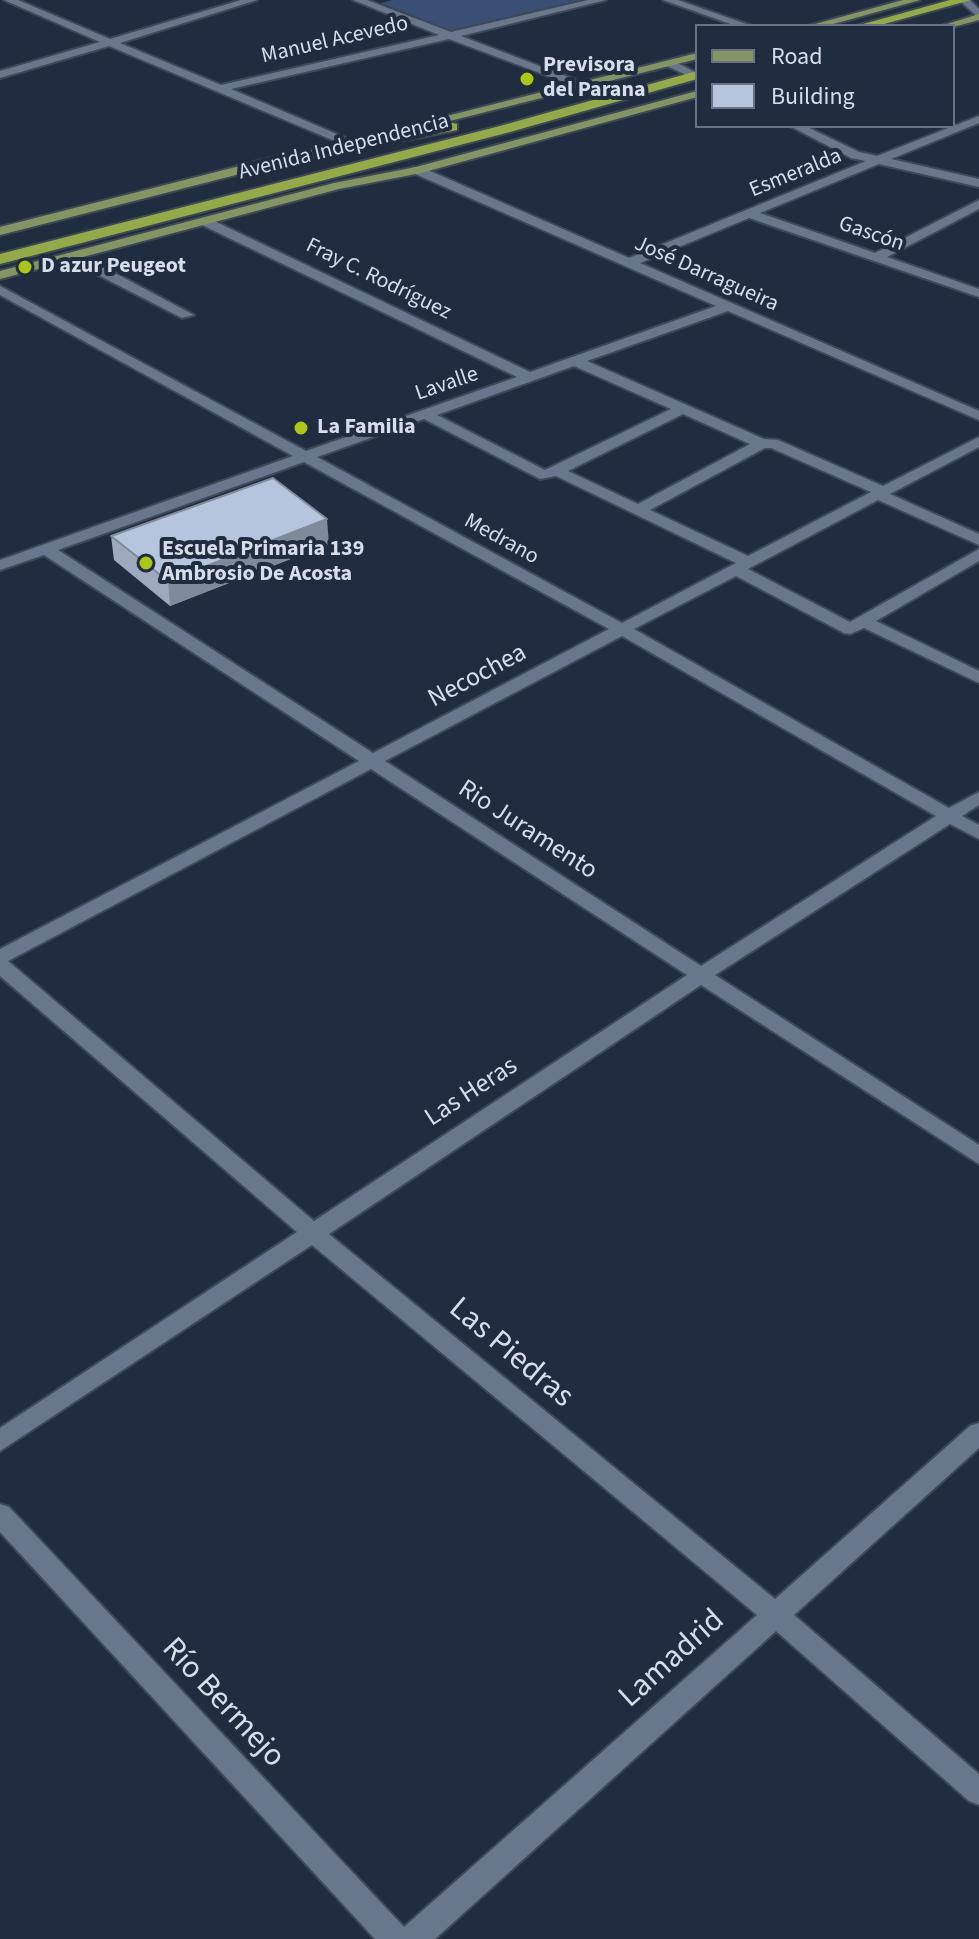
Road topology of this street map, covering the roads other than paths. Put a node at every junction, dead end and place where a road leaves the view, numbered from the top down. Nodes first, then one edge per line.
1 (9, 0) edge
2 (252, 0) edge
3 (358, 0) edge
4 (601, 0) edge
5 (668, 0) edge
6 (915, 0) edge
7 (972, 7) edge
8 (741, 24) edge
9 (821, 24) edge
10 (874, 24) edge
11 (905, 24) edge
12 (949, 24) edge
13 (450, 34) junction
14 (106, 43) junction
15 (695, 56) edge
16 (669, 63) junction
17 (694, 73) edge
18 (0, 75) edge
19 (580, 85) junction
20 (219, 89) junction
21 (695, 95) edge
22 (979, 119) edge
23 (463, 125) junction
24 (800, 128) edge
25 (505, 129) junction
26 (349, 143) junction
27 (883, 160) junction
28 (257, 165) junction
29 (417, 170) junction
30 (979, 183) edge
31 (338, 186) junction
32 (979, 204) edge
33 (751, 214) junction
34 (206, 222) junction
35 (0, 231) edge
36 (0, 246) edge
37 (72, 256) junction
38 (875, 258) junction
39 (0, 259) edge
40 (628, 263) junction
41 (0, 275) edge
42 (0, 290) edge
43 (979, 293) edge
44 (726, 307) junction
45 (187, 315) dead end
46 (578, 362) junction
47 (531, 378) junction
48 (682, 409) junction
49 (427, 415) junction
50 (979, 416) edge
51 (979, 441) edge
52 (762, 444) junction
53 (305, 456) junction
54 (557, 471) junction
55 (880, 493) junction
56 (638, 510) junction
57 (979, 540) edge
58 (46, 549) junction
59 (979, 554) edge
60 (2, 562) edge
61 (741, 566) junction
62 (864, 621) junction
63 (623, 630) junction
64 (979, 657) edge
65 (960, 669) junction
66 (979, 678) edge
67 (373, 762) junction
68 (979, 797) edge
69 (949, 816) junction
70 (979, 833) edge
71 (0, 957) edge
72 (0, 965) edge
73 (701, 975) junction
74 (979, 1156) edge
75 (312, 1232) junction
76 (979, 1433) edge
77 (0, 1441) edge
78 (0, 1515) edge
79 (775, 1614) junction
80 (979, 1792) edge
81 (395, 1939) edge
82 (413, 1939) edge

1 - 14 street
2 - 14 street
3 - 13 street
4 - 13 street, Manuel Acevedo
5 - 8 street
6 - 9 main road
7 - 10 highway
7 - 11 highway
7 - 12 main road
13 - 19 street
13 - 20 street, Manuel Acevedo
14 - 18 street
14 - 20 street
15 - 16 main road, Avenida Independencia
16 - 17 street
16 - 19 main road, Avenida Independencia
17 - 23 highway, Avenida Independencia
17 - 25 highway, Avenida Independencia
19 - 26 main road, Avenida Independencia
20 - 26 street
21 - 29 main road, Avenida Independencia
22 - 27 street, Esmeralda
23 - 28 highway
23 - 36 highway, Avenida Independencia
24 - 27 street
25 - 31 highway
25 - 39 highway, Avenida Independencia
26 - 28 main road, Avenida Independencia
27 - 30 street
27 - 33 street, Esmeralda
28 - 35 main road, Avenida Independencia
29 - 31 main road, Avenida Independencia
29 - 40 street, José Darragueira
31 - 34 main road, Avenida Independencia
32 - 38 street
33 - 38 street, Gascón
33 - 40 street, Esmeralda
34 - 37 main road, Avenida Independencia
34 - 47 street, Fray C. Rodríguez
37 - 41 main road, Avenida Independencia
37 - 45 street
38 - 43 street, Gascón
40 - 44 street, José Darragueira
42 - 53 street, Medrano
44 - 46 street, Lavalle
44 - 50 street, José Darragueira
46 - 47 street, Lavalle
46 - 48 street
47 - 49 street, Lavalle
48 - 52 street
48 - 54 street
49 - 53 street, Lavalle
49 - 54 street
51 - 55 street, Necochea
52 - 55 street
52 - 56 street
53 - 58 street, Lavalle
53 - 63 street, Medrano
54 - 56 street
55 - 57 street
55 - 61 street, Necochea
56 - 61 street
58 - 60 street, Lavalle
58 - 67 street, Rio Juramento
59 - 62 street
61 - 62 street
61 - 63 street, Necochea
62 - 65 street
63 - 67 street, Necochea
63 - 69 street, Medrano
64 - 65 street
65 - 66 street
67 - 71 street, Necochea
67 - 73 street, Rio Juramento
68 - 69 street, Las Heras
69 - 70 street, Medrano
69 - 73 street, Las Heras
72 - 75 street, Las Piedras
73 - 74 street, Rio Juramento
73 - 75 street, Las Heras
75 - 77 street, Las Heras
75 - 79 street, Las Piedras
76 - 79 street, Lamadrid
78 - 81 street, Río Bermejo
79 - 80 street, Las Piedras
79 - 82 street, Lamadrid

